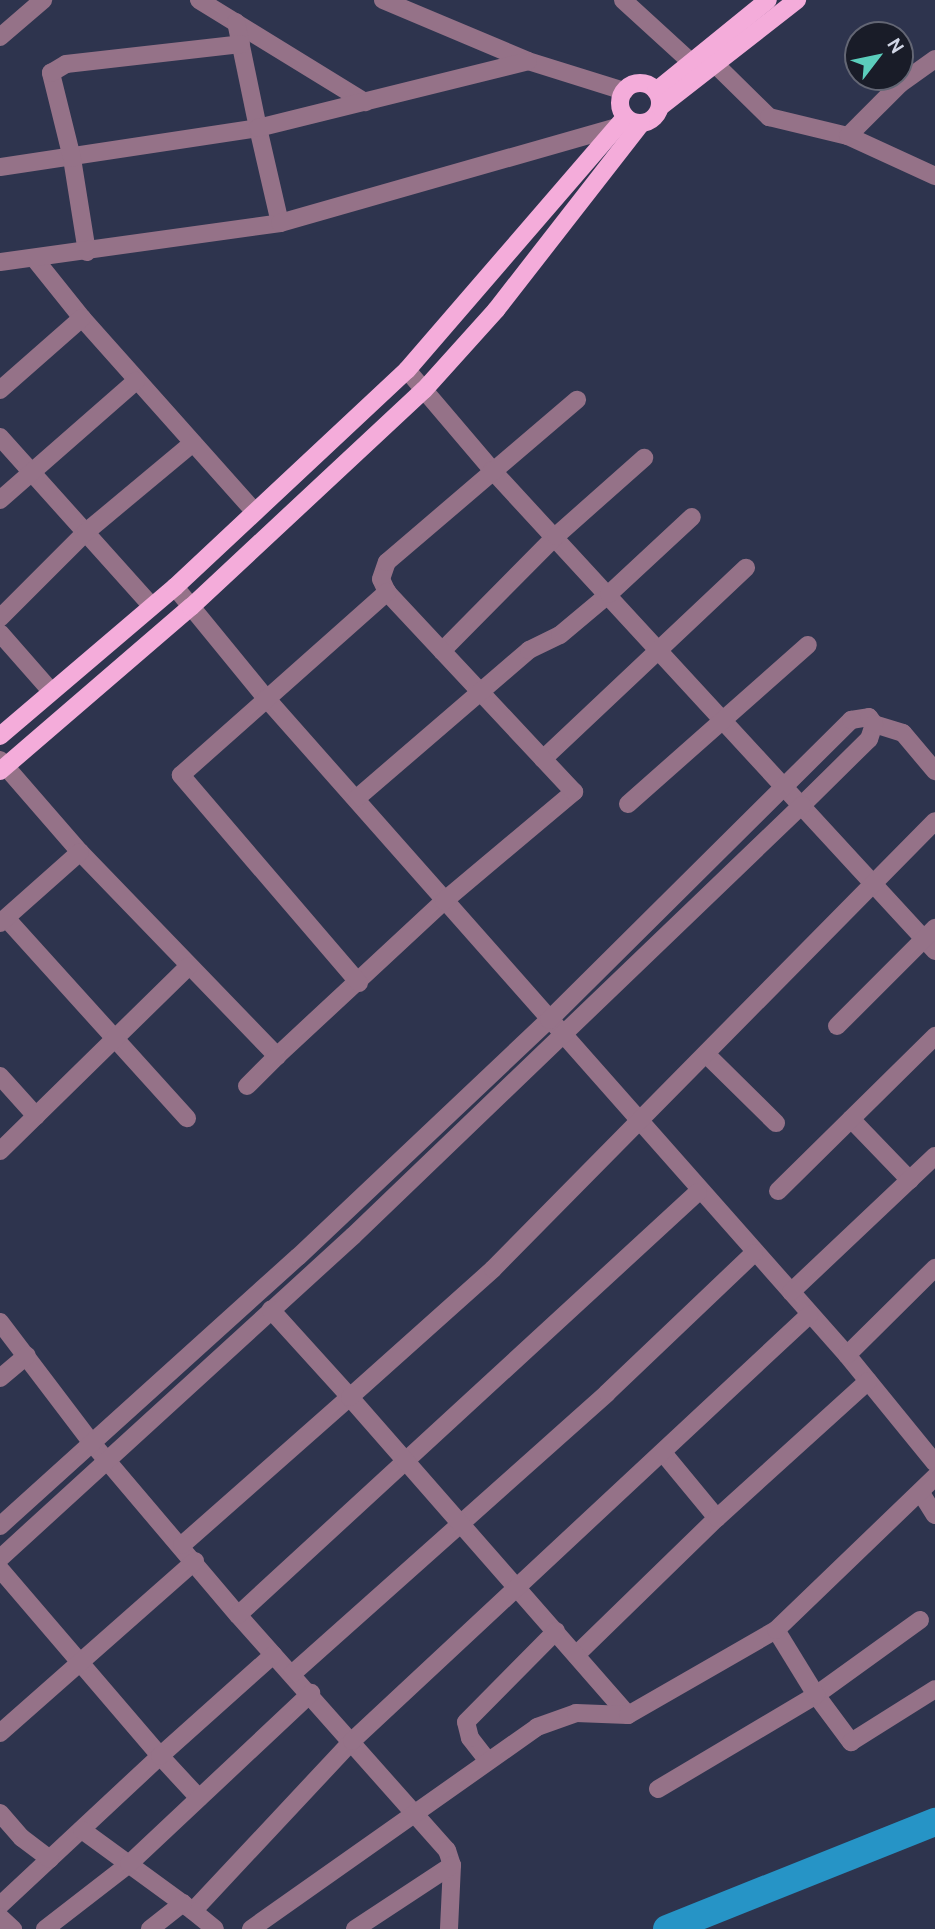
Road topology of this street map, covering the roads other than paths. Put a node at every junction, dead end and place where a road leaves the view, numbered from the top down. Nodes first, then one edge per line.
1 (43, 0) edge
2 (199, 0) edge
3 (383, 0) edge
4 (623, 0) edge
5 (768, 0) edge
6 (797, 0) edge
7 (414, 6) edge
8 (236, 22) junction
9 (0, 37) edge
10 (241, 44) junction
11 (935, 59) edge
12 (528, 61) junction
13 (691, 62) junction
14 (715, 64) junction
15 (624, 91) junction
16 (658, 99) junction
17 (365, 102) junction
18 (628, 123) junction
19 (258, 128) junction
20 (848, 136) junction
21 (72, 158) junction
22 (0, 167) edge
23 (935, 176) edge
24 (281, 223) junction
25 (87, 253) junction
26 (34, 258) junction
27 (0, 262) edge
28 (82, 318) junction
29 (407, 370) junction
30 (136, 381) junction
31 (0, 390) edge
32 (424, 390) junction
33 (577, 400) dead end
34 (0, 437) edge
35 (193, 443) junction
36 (644, 458) dead end
37 (492, 470) junction
38 (32, 472) junction
39 (0, 500) edge
40 (255, 512) junction
41 (692, 517) dead end
42 (86, 532) junction
43 (556, 536) junction
44 (746, 568) dead end
45 (175, 587) junction
46 (387, 592) junction
47 (609, 594) junction
48 (151, 605) junction
49 (191, 607) junction
50 (0, 618) edge
51 (0, 633) edge
52 (808, 645) dead end
53 (442, 651) junction
54 (660, 651) junction
55 (51, 691) junction
56 (480, 693) junction
57 (266, 698) junction
58 (723, 719) junction
59 (874, 724) junction
60 (0, 736) edge
61 (543, 759) junction
62 (2, 766) edge
63 (935, 771) edge
64 (785, 786) junction
65 (357, 798) junction
66 (628, 804) dead end
67 (802, 805) junction
68 (935, 821) edge
69 (80, 852) junction
70 (873, 883) junction
71 (444, 901) junction
72 (3, 921) edge
73 (931, 939) edge
74 (189, 965) junction
75 (359, 983) junction
76 (549, 1020) junction
77 (837, 1026) dead end
78 (563, 1035) junction
79 (935, 1036) edge
80 (110, 1038) junction
81 (707, 1055) junction
82 (277, 1056) junction
83 (0, 1076) edge
84 (247, 1086) dead end
85 (36, 1116) junction
86 (187, 1118) dead end
87 (851, 1119) junction
88 (640, 1123) junction
89 (776, 1123) dead end
90 (0, 1151) edge
91 (932, 1164) edge
92 (911, 1180) junction
93 (778, 1191) dead end
94 (698, 1192) junction
95 (754, 1253) junction
96 (935, 1268) edge
97 (791, 1292) junction
98 (271, 1310) junction
99 (810, 1315) junction
100 (0, 1322) edge
101 (27, 1355) junction
102 (847, 1355) junction
103 (0, 1378) edge
104 (868, 1381) junction
105 (350, 1397) junction
106 (92, 1443) junction
107 (664, 1454) junction
108 (108, 1459) junction
109 (406, 1461) junction
110 (935, 1463) edge
111 (935, 1477) edge
112 (921, 1493) junction
113 (935, 1515) edge
114 (717, 1518) junction
115 (462, 1523) junction
116 (0, 1526) edge
117 (182, 1545) junction
118 (0, 1558) edge
119 (195, 1561) junction
120 (0, 1569) edge
121 (519, 1587) junction
122 (237, 1615) junction
123 (920, 1620) dead end
124 (776, 1630) junction
125 (556, 1631) junction
126 (576, 1655) junction
127 (272, 1656) junction
128 (79, 1660) junction
129 (292, 1674) junction
130 (935, 1689) edge
131 (311, 1693) junction
132 (816, 1695) junction
133 (628, 1715) junction
134 (0, 1733) edge
135 (352, 1741) junction
136 (160, 1756) junction
137 (488, 1761) junction
138 (658, 1789) dead end
139 (199, 1798) junction
140 (416, 1811) junction
141 (0, 1812) edge
142 (82, 1830) junction
143 (51, 1859) junction
144 (130, 1864) junction
145 (452, 1865) junction
146 (0, 1905) edge
147 (188, 1907) junction
148 (0, 1917) edge
149 (13, 1929) edge
150 (45, 1929) edge
151 (150, 1929) edge
152 (215, 1929) edge
153 (251, 1929) edge
154 (355, 1929) edge
155 (449, 1929) edge

1 - 9 street
2 - 8 street
3 - 7 street
4 - 13 street
5 - 13 main road
6 - 14 main road
7 - 12 street
8 - 10 street
8 - 17 street
10 - 19 street
10 - 21 street
11 - 20 street
12 - 15 street
12 - 17 street
13 - 16 main road
14 - 16 main road
14 - 20 street
15 - 16 main road
15 - 18 main road
16 - 18 main road
17 - 19 street
18 - 24 street
18 - 29 main road
18 - 32 main road
19 - 21 street
19 - 24 street
20 - 23 street
21 - 22 street
21 - 25 street
24 - 25 street
25 - 26 street
26 - 27 street
26 - 28 street
28 - 30 street
28 - 31 street
29 - 32 street
29 - 40 main road
30 - 35 street
30 - 38 street
32 - 37 street
32 - 49 main road
33 - 37 street
34 - 38 street
35 - 40 street
35 - 42 street
36 - 43 street
37 - 43 street
37 - 46 street
38 - 39 street
38 - 42 street
40 - 45 main road
41 - 47 street
42 - 48 street
42 - 50 street
43 - 47 street
43 - 53 street
44 - 54 street
45 - 48 main road
45 - 49 street
46 - 53 street
46 - 57 street
47 - 54 street
47 - 56 street
48 - 55 main road
49 - 57 street
49 - 62 main road
51 - 55 street
52 - 58 street
53 - 56 street
54 - 58 street
54 - 61 street
55 - 60 main road
56 - 61 street
56 - 65 street
57 - 65 street
57 - 75 street
58 - 64 street
58 - 66 street
59 - 63 street
59 - 64 street
59 - 67 street
61 - 71 street
62 - 69 street
64 - 67 street
64 - 76 street
65 - 71 street
67 - 70 street
67 - 78 street
68 - 70 street
69 - 72 street
69 - 74 street
70 - 73 street
70 - 81 street
71 - 75 street
71 - 76 street
72 - 80 street
73 - 77 street
74 - 80 street
74 - 82 street
75 - 82 street
76 - 78 street
76 - 106 street
78 - 88 street
78 - 98 street
79 - 87 street
80 - 85 street
80 - 86 street
81 - 88 street
81 - 89 street
82 - 84 street
83 - 85 street
85 - 90 street
87 - 92 street
87 - 93 street
88 - 94 street
88 - 105 street
91 - 92 street
92 - 97 street
94 - 95 street
94 - 109 street
95 - 97 street
95 - 115 street
96 - 102 street
97 - 99 street
98 - 105 street
98 - 108 street
99 - 102 street
99 - 107 street
100 - 101 street
101 - 103 street
101 - 106 street
102 - 104 street
104 - 110 street
104 - 114 street
105 - 109 street
105 - 117 street
106 - 108 street
106 - 116 street
107 - 114 street
107 - 121 street
108 - 117 street
108 - 118 street
109 - 115 street
109 - 122 street
111 - 112 street
112 - 113 street
112 - 124 street
114 - 126 street
115 - 121 street
115 - 129 street
117 - 119 street
119 - 122 street
119 - 128 street
120 - 128 street
121 - 125 street
121 - 135 street
122 - 127 street
123 - 132 street
124 - 132 street
124 - 133 street
125 - 126 street
125 - 137 street
126 - 133 street
127 - 129 street
127 - 136 street
128 - 134 street
128 - 136 street
129 - 131 street
130 - 132 street
131 - 135 street
131 - 139 street
132 - 138 street
133 - 137 street
135 - 140 street
135 - 147 street
136 - 139 street
136 - 142 street
137 - 140 street
139 - 144 street
140 - 145 street
140 - 153 street
141 - 143 street
142 - 143 street
142 - 144 street
143 - 146 street
144 - 147 street
144 - 150 street
145 - 154 street
145 - 155 street
147 - 151 street
147 - 152 street
148 - 149 street

